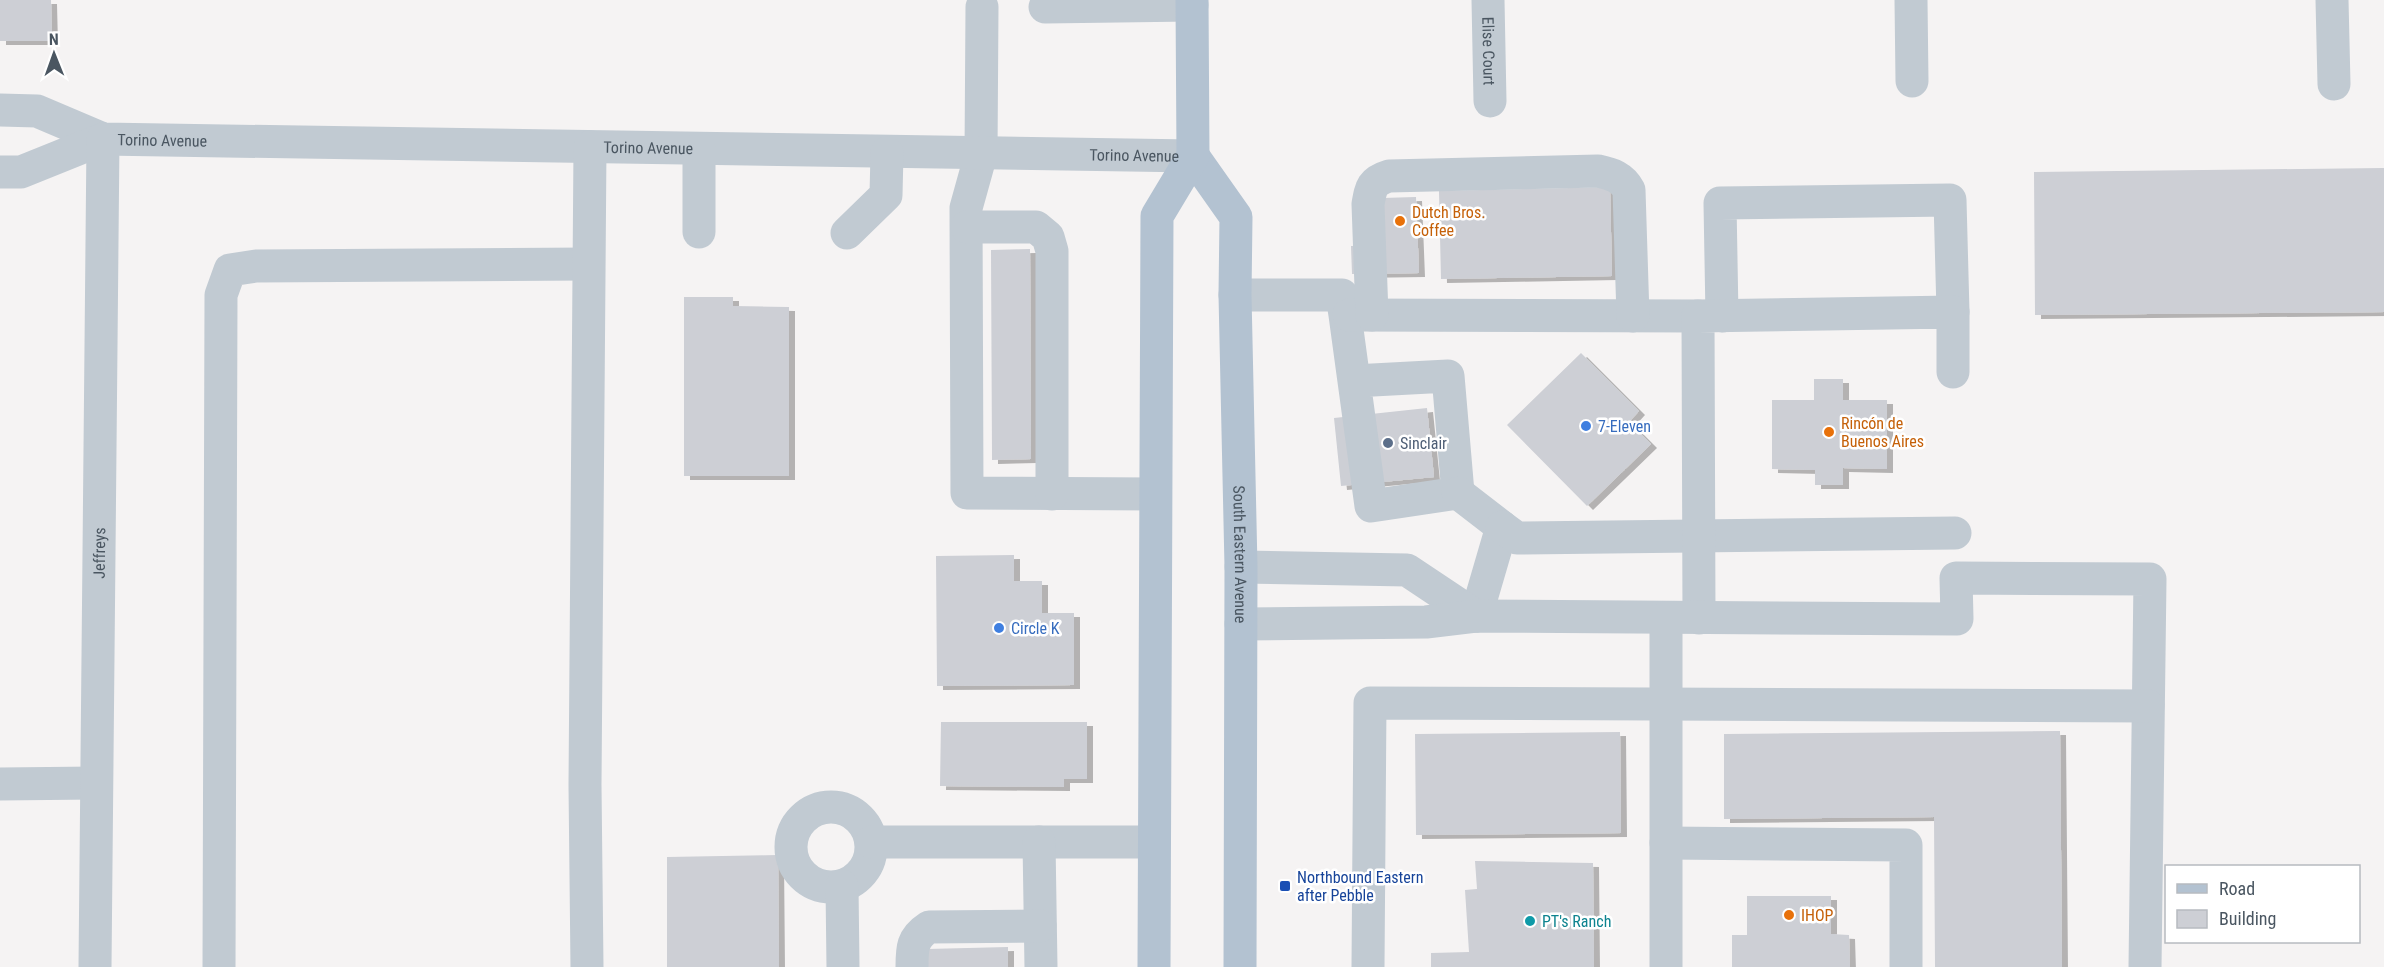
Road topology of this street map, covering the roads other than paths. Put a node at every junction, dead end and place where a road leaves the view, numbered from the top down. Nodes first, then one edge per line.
1 (1488, 0) edge
2 (1911, 0) edge
3 (2332, 0) edge
4 (1192, 3) edge
5 (1044, 6) dead end
6 (982, 7) dead end
7 (1912, 81) dead end
8 (2334, 84) dead end
9 (1490, 101) dead end
10 (0, 110) edge
11 (103, 139) junction
12 (590, 147) junction
13 (699, 149) junction
14 (887, 153) junction
15 (981, 154) junction
16 (1193, 156) junction
17 (0, 172) edge
18 (967, 227) junction
19 (699, 232) dead end
20 (847, 233) dead end
21 (588, 264) junction
22 (1235, 295) junction
23 (1953, 312) junction
24 (1358, 315) junction
25 (1633, 316) junction
26 (1710, 316) junction
27 (1953, 372) dead end
28 (1354, 381) junction
29 (1458, 493) junction
30 (1052, 494) junction
31 (1155, 494) junction
32 (1502, 527) junction
33 (1955, 533) dead end
34 (1698, 535) junction
35 (1241, 567) junction
36 (1476, 616) junction
37 (1666, 618) junction
38 (1699, 618) junction
39 (1240, 624) junction
40 (1666, 703) junction
41 (2148, 706) junction
42 (96, 783) junction
43 (0, 784) edge
44 (872, 842) junction
45 (1039, 842) junction
46 (1154, 842) junction
47 (1666, 843) junction
48 (842, 886) junction
49 (1040, 926) junction
50 (95, 967) edge
51 (219, 967) edge
52 (587, 967) edge
53 (843, 967) edge
54 (912, 967) edge
55 (1041, 967) edge
56 (1154, 967) edge
57 (1240, 967) edge
58 (1368, 967) edge
59 (1666, 967) edge
60 (1906, 967) edge
61 (2145, 967) edge

1 - 9 street, Elise Court
2 - 7 street
3 - 8 street
4 - 5 street
4 - 16 main road
6 - 15 street
10 - 11 street
11 - 12 street, Torino Avenue
11 - 17 street
11 - 42 street, Jeffreys
12 - 13 street, Torino Avenue
12 - 21 street
13 - 14 street, Torino Avenue
13 - 19 street
14 - 15 street, Torino Avenue
14 - 20 street
15 - 16 street, Torino Avenue
15 - 18 street
16 - 22 main road, South Eastern Avenue
16 - 31 main road
18 - 30 street
18 - 30 street
21 - 51 street
21 - 52 street
22 - 24 street
22 - 35 main road, South Eastern Avenue
23 - 26 street
23 - 26 street
23 - 27 street
24 - 25 street
24 - 25 street
24 - 28 street
25 - 26 street
26 - 34 street
28 - 29 street
28 - 29 street
29 - 32 street
30 - 31 street
31 - 46 main road
32 - 34 street
32 - 36 street
33 - 34 street
34 - 38 street
35 - 36 street
35 - 39 main road, South Eastern Avenue
36 - 37 street
36 - 39 street
37 - 38 street
37 - 40 street
38 - 41 street
39 - 57 main road, South Eastern Avenue
40 - 41 street
40 - 47 street
40 - 58 street
41 - 61 street
42 - 43 street
42 - 50 street, Jeffreys
44 - 45 street
44 - 48 street
44 - 48 street
45 - 46 street
45 - 49 street
46 - 56 main road
47 - 59 street
47 - 60 street
48 - 53 street
49 - 54 street
49 - 55 street

